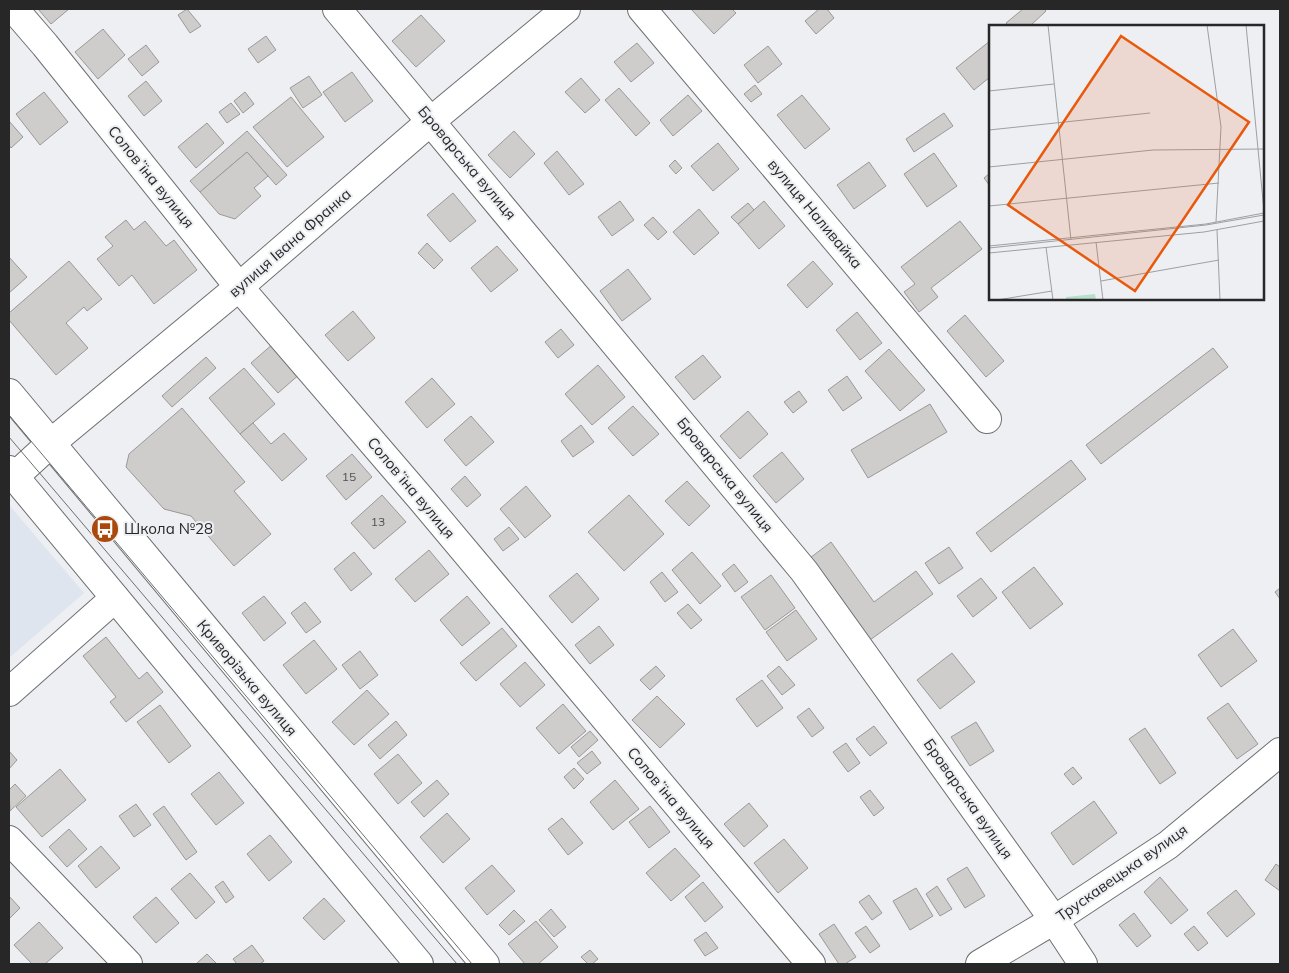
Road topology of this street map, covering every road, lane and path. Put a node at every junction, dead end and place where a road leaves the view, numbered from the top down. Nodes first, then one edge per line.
1 (14, 9) edge
2 (337, 9) edge
3 (566, 9) edge
4 (642, 9) edge
5 (432, 121) junction
6 (239, 287) junction
7 (9, 393) edge
8 (987, 419) dead end
9 (51, 443) junction
10 (12, 473) edge
11 (115, 598) junction
12 (9, 692) edge
13 (1280, 752) edge
14 (9, 840) edge
15 (1054, 920) junction
16 (128, 964) edge
17 (419, 964) edge
18 (485, 964) edge
19 (811, 964) edge
20 (980, 964) edge
21 (1083, 964) edge

1 - 6 street, Соловʼїна вулиця
2 - 5 street, Броварська вулиця
3 - 5 street, вулиця Івана Франка
4 - 8 street, вулиця Наливайка
5 - 6 street, вулиця Івана Франка
5 - 15 street, Броварська вулиця
6 - 9 street, вулиця Івана Франка
6 - 19 street, Соловʼїна вулиця
7 - 9 street, Криворізька вулиця
9 - 10 street, вулиця Івана Франка
9 - 18 street, Криворізька вулиця
10 - 11 street
11 - 12 street
11 - 17 street
13 - 15 street, Трускавецька вулиця
14 - 16 street
15 - 20 street, Трускавецька вулиця
15 - 21 street, Броварська вулиця

